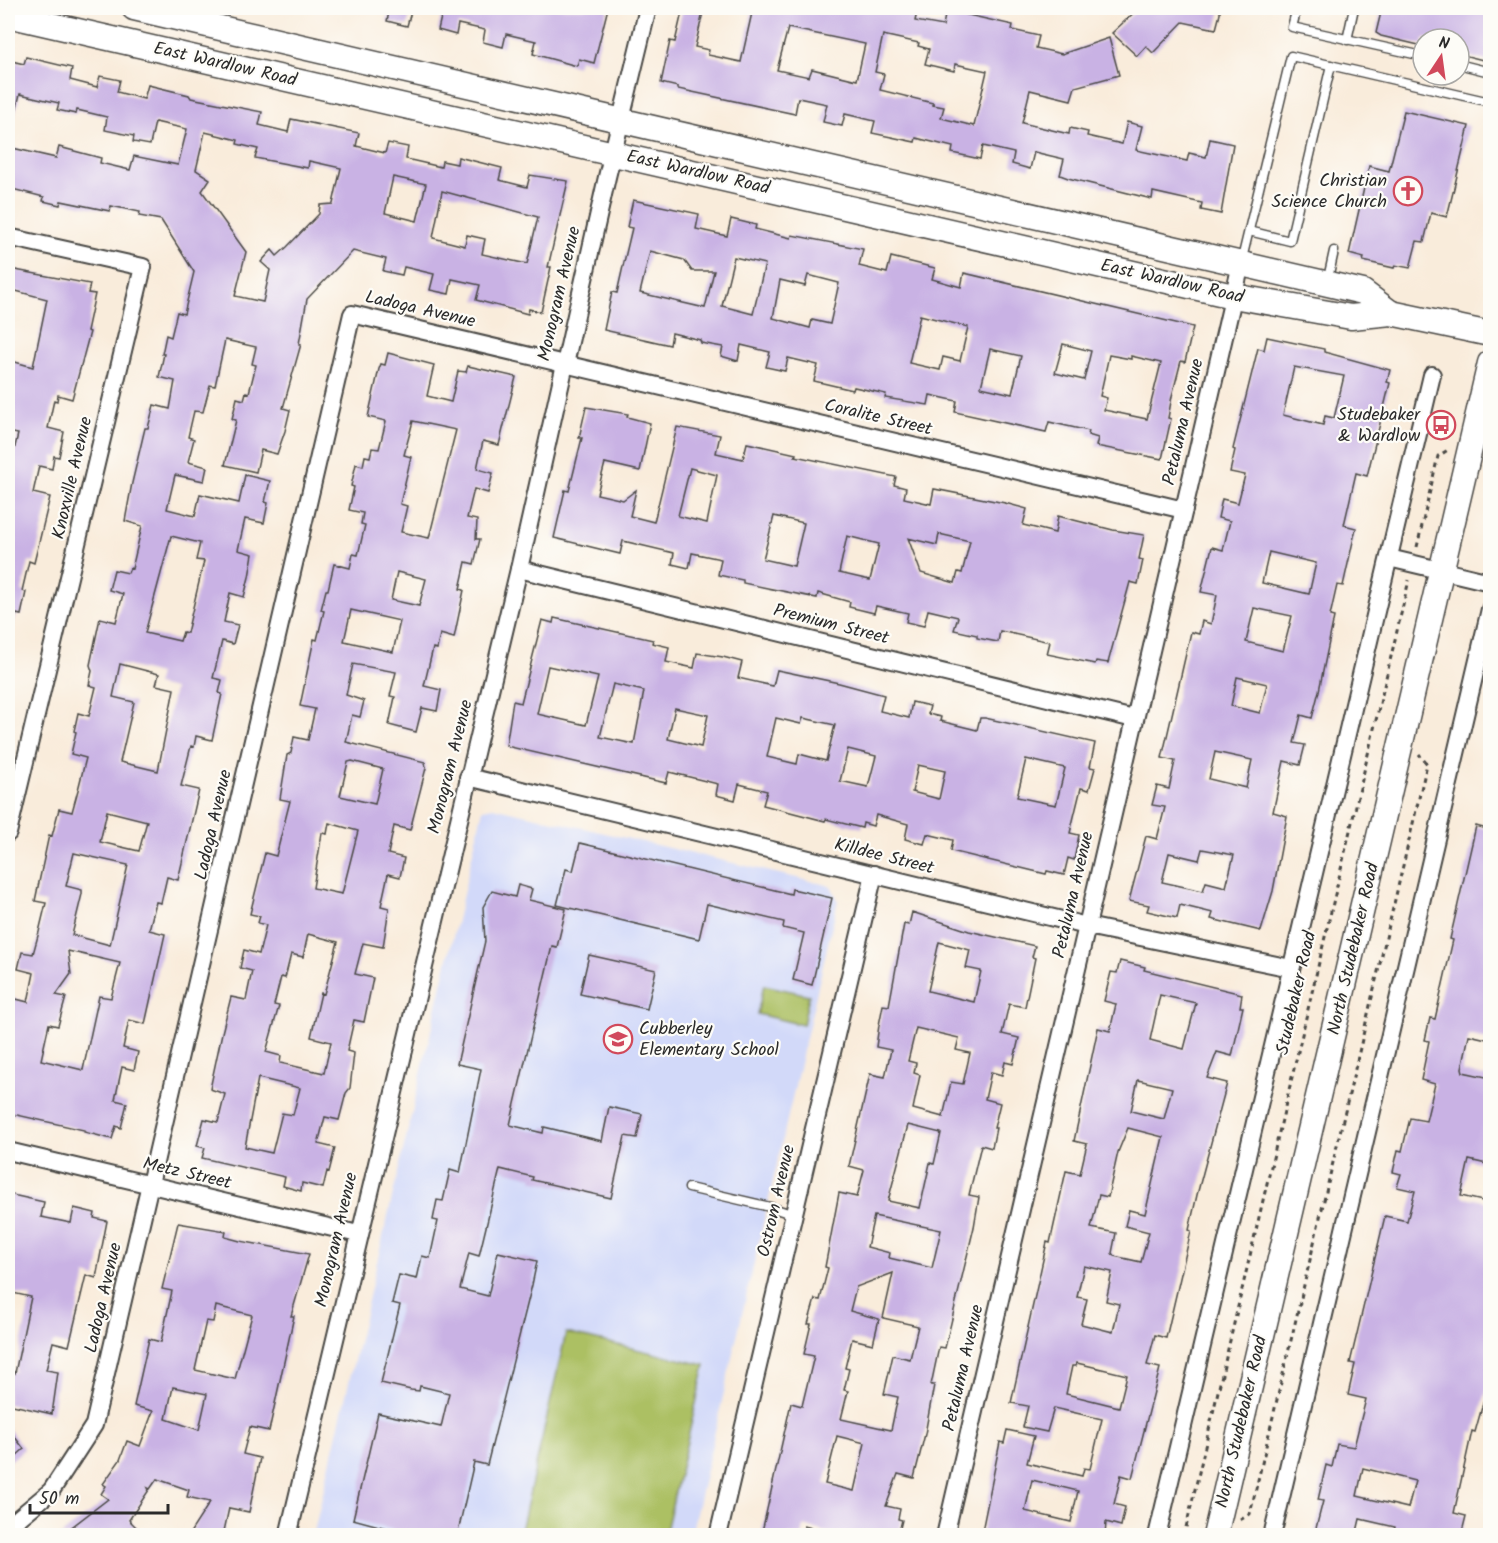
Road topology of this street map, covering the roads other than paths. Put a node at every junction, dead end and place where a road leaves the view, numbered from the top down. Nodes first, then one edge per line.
1 (134, 8) edge
2 (648, 8) edge
3 (1297, 8) edge
4 (1354, 8) edge
5 (8, 15) edge
6 (1347, 40) junction
7 (1411, 53) edge
8 (1331, 65) junction
9 (1471, 67) edge
10 (1491, 72) edge
11 (1491, 102) edge
12 (620, 120) junction
13 (612, 154) junction
14 (1249, 231) junction
15 (8, 237) edge
16 (1334, 251) dead end
17 (1241, 264) junction
18 (1327, 283) junction
19 (1233, 296) junction
20 (1391, 313) junction
21 (1491, 334) edge
22 (1491, 363) edge
23 (564, 364) junction
24 (1432, 375) dead end
25 (1184, 510) junction
26 (1389, 558) junction
27 (519, 569) junction
28 (1441, 570) junction
29 (1491, 582) edge
30 (1491, 609) edge
31 (1134, 719) junction
32 (468, 777) junction
33 (8, 832) edge
34 (874, 874) junction
35 (1087, 926) junction
36 (1291, 968) junction
37 (8, 1151) edge
38 (150, 1185) junction
39 (689, 1188) dead end
40 (794, 1215) junction
41 (358, 1234) junction
42 (8, 1527) edge
43 (288, 1536) edge
44 (718, 1536) edge
45 (945, 1536) edge
46 (1157, 1536) edge
47 (1215, 1536) edge
48 (1272, 1536) edge

1 - 12 main road, East Wardlow Road
2 - 12 street, Monogram Avenue
3 - 6 lane
4 - 6 lane
5 - 13 main road, East Wardlow Road
6 - 7 lane
8 - 11 lane
8 - 14 lane
8 - 14 lane
9 - 10 lane
12 - 13 street, Monogram Avenue
12 - 17 main road, East Wardlow Road
13 - 19 main road, East Wardlow Road
13 - 23 street, Monogram Avenue
14 - 17 lane
15 - 33 street, Knoxville Avenue
16 - 18 lane
17 - 18 main road, East Wardlow Road
17 - 19 street, Petaluma Avenue
18 - 20 main road, East Wardlow Road
19 - 20 main road, East Wardlow Road
19 - 25 street, Petaluma Avenue
20 - 21 main road, East Wardlow Road
22 - 28 main road, North Studebaker Road
23 - 25 street, Coralite Street
23 - 27 street, Monogram Avenue
23 - 38 street, Ladoga Avenue
24 - 26 street
25 - 31 street, Petaluma Avenue
26 - 28 street
26 - 36 street
27 - 31 street, Premium Street
27 - 32 street, Monogram Avenue
28 - 29 street
28 - 47 main road, North Studebaker Road
30 - 48 street
31 - 35 street, Petaluma Avenue
32 - 34 street, Killdee Street
32 - 41 street, Monogram Avenue
34 - 35 street, Killdee Street
34 - 40 street, Ostrom Avenue
35 - 36 street, Killdee Street
35 - 45 street, Petaluma Avenue
36 - 46 street
37 - 38 street, Metz Street
38 - 41 street, Metz Street
38 - 42 street, Ladoga Avenue
39 - 40 lane
40 - 44 street, Ostrom Avenue
41 - 43 street, Monogram Avenue

